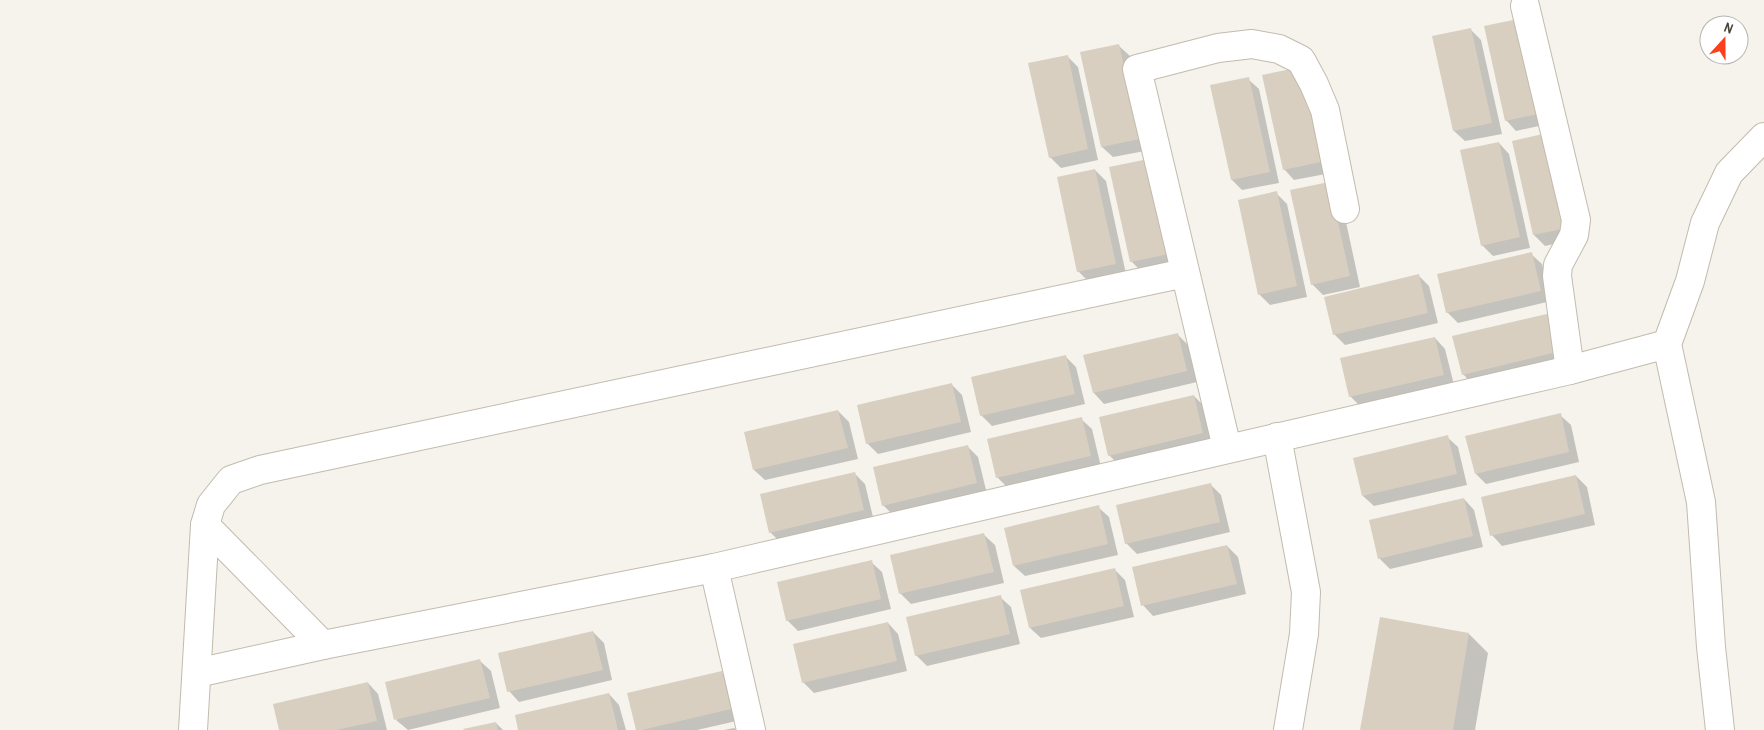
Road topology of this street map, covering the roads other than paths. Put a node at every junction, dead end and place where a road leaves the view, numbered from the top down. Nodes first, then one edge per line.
1 (1525, 6) dead end
2 (1764, 137) edge
3 (1345, 209) dead end
4 (1185, 273) junction
5 (1667, 344) junction
6 (1570, 370) junction
7 (1277, 437) junction
8 (1227, 448) junction
9 (205, 526) junction
10 (714, 568) junction
11 (323, 645) junction
12 (197, 673) junction
13 (193, 730) edge
14 (751, 730) edge
15 (1288, 730) edge
16 (1720, 730) edge

1 - 6 street
2 - 5 street
3 - 4 street
4 - 8 street
4 - 9 street
5 - 6 street
5 - 16 street
6 - 7 street
7 - 8 street
7 - 15 street
8 - 10 street
9 - 11 street
9 - 12 street
10 - 11 street
10 - 14 street
11 - 12 street
12 - 13 street

